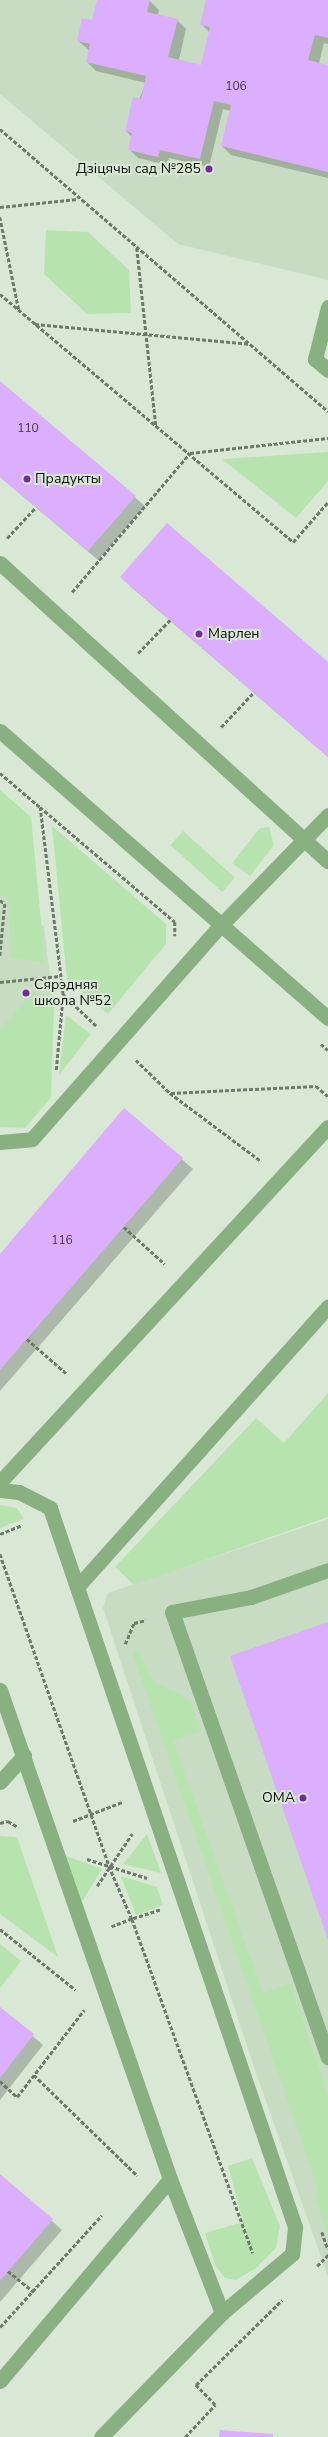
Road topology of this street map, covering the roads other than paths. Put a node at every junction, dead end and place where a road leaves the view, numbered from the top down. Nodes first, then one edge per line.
1 (328, 307) edge
2 (328, 370) edge
3 (0, 563) edge
4 (0, 731) edge
5 (328, 815) edge
6 (305, 841) junction
7 (328, 861) edge
8 (220, 926) junction
9 (328, 1018) edge
10 (328, 1128) edge
11 (0, 1142) edge
12 (328, 1306) edge
13 (0, 1482) edge
14 (0, 1490) edge
15 (328, 1570) edge
16 (78, 1586) junction
17 (0, 1690) edge
18 (24, 1755) junction
19 (0, 1782) edge
20 (328, 2058) edge
21 (170, 2179) junction
22 (222, 2313) junction
23 (0, 2381) edge
24 (101, 2437) edge

1 - 2 lane
3 - 6 lane
4 - 8 lane
5 - 6 lane
6 - 7 lane
6 - 8 lane
8 - 9 lane
8 - 11 lane
10 - 13 lane
12 - 16 lane
14 - 16 lane
15 - 20 lane
16 - 22 lane
17 - 18 lane
18 - 19 lane
18 - 21 lane
21 - 22 lane
21 - 23 lane
22 - 24 lane

